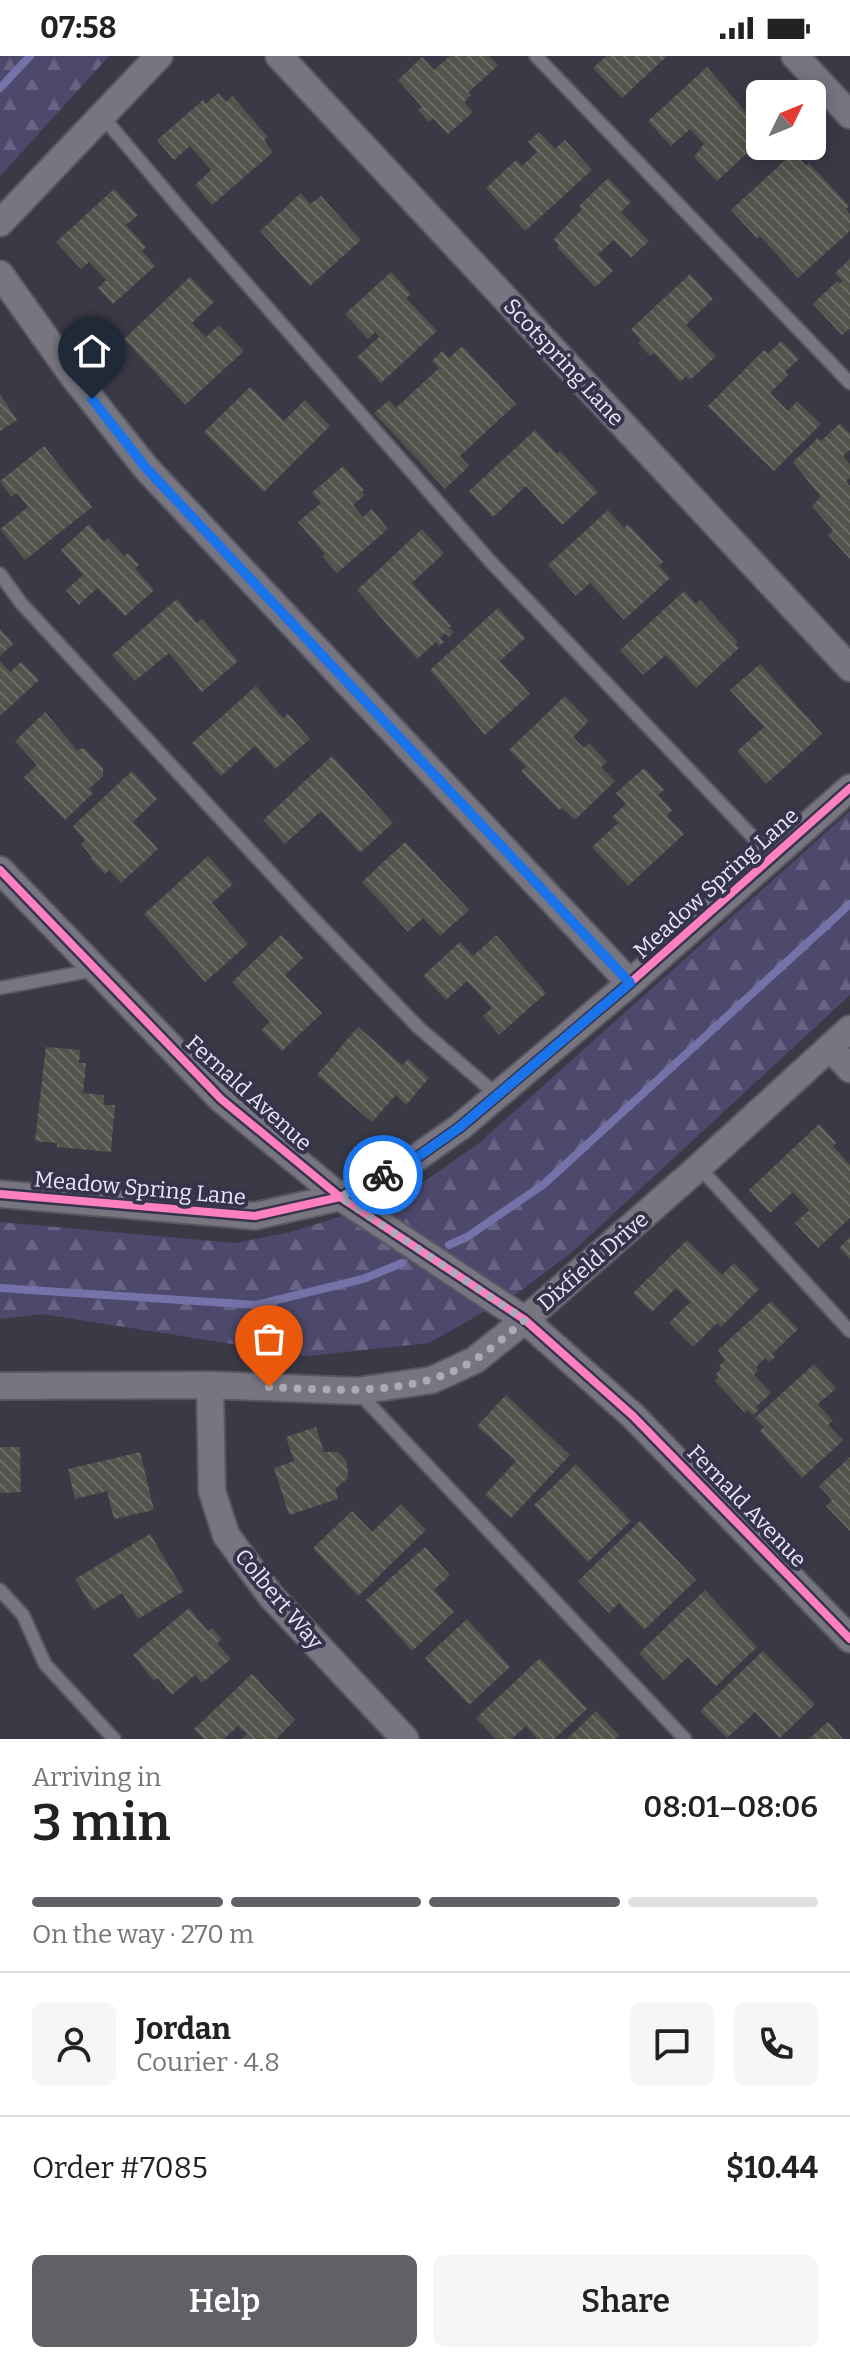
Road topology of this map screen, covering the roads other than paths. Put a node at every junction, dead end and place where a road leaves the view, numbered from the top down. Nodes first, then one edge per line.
1 (159, 56) edge
2 (279, 56) edge
3 (536, 56) edge
4 (795, 56) edge
5 (850, 115) edge
6 (102, 116) junction
7 (0, 223) edge
8 (0, 274) edge
9 (850, 383) edge
10 (0, 574) edge
11 (850, 668) edge
12 (850, 788) edge
13 (772, 857) junction
14 (0, 870) edge
15 (94, 970) junction
16 (630, 983) junction
17 (0, 988) edge
18 (850, 1029) edge
19 (830, 1047) junction
20 (850, 1069) edge
21 (497, 1095) junction
22 (699, 1167) junction
23 (0, 1194) edge
24 (340, 1197) junction
25 (525, 1320) junction
26 (850, 1331) edge
27 (210, 1385) junction
28 (0, 1386) edge
29 (357, 1391) junction
30 (0, 1590) edge
31 (850, 1639) edge
32 (114, 1739) edge
33 (405, 1739) edge
34 (685, 1739) edge

1 - 6 street
2 - 11 street, Scotspring Lane
3 - 9 lane
4 - 5 street
6 - 7 street
6 - 13 lane
8 - 16 street
10 - 21 lane
12 - 13 street, Meadow Spring Lane
13 - 16 street, Meadow Spring Lane
14 - 15 street, Fernald Avenue
15 - 17 lane
15 - 24 street, Fernald Avenue
16 - 21 street, Meadow Spring Lane
18 - 19 street, Dixfield Drive
19 - 20 street
19 - 22 street, Dixfield Drive
21 - 24 street, Meadow Spring Lane
22 - 25 street, Dixfield Drive
22 - 26 lane
23 - 24 street, Meadow Spring Lane
24 - 25 street, Fernald Avenue
25 - 29 street, Dixfield Drive
25 - 31 street, Fernald Avenue
27 - 28 street, Dixfield Drive
27 - 29 street, Dixfield Drive
27 - 33 street, Colbert Way
29 - 34 lane
30 - 32 lane

